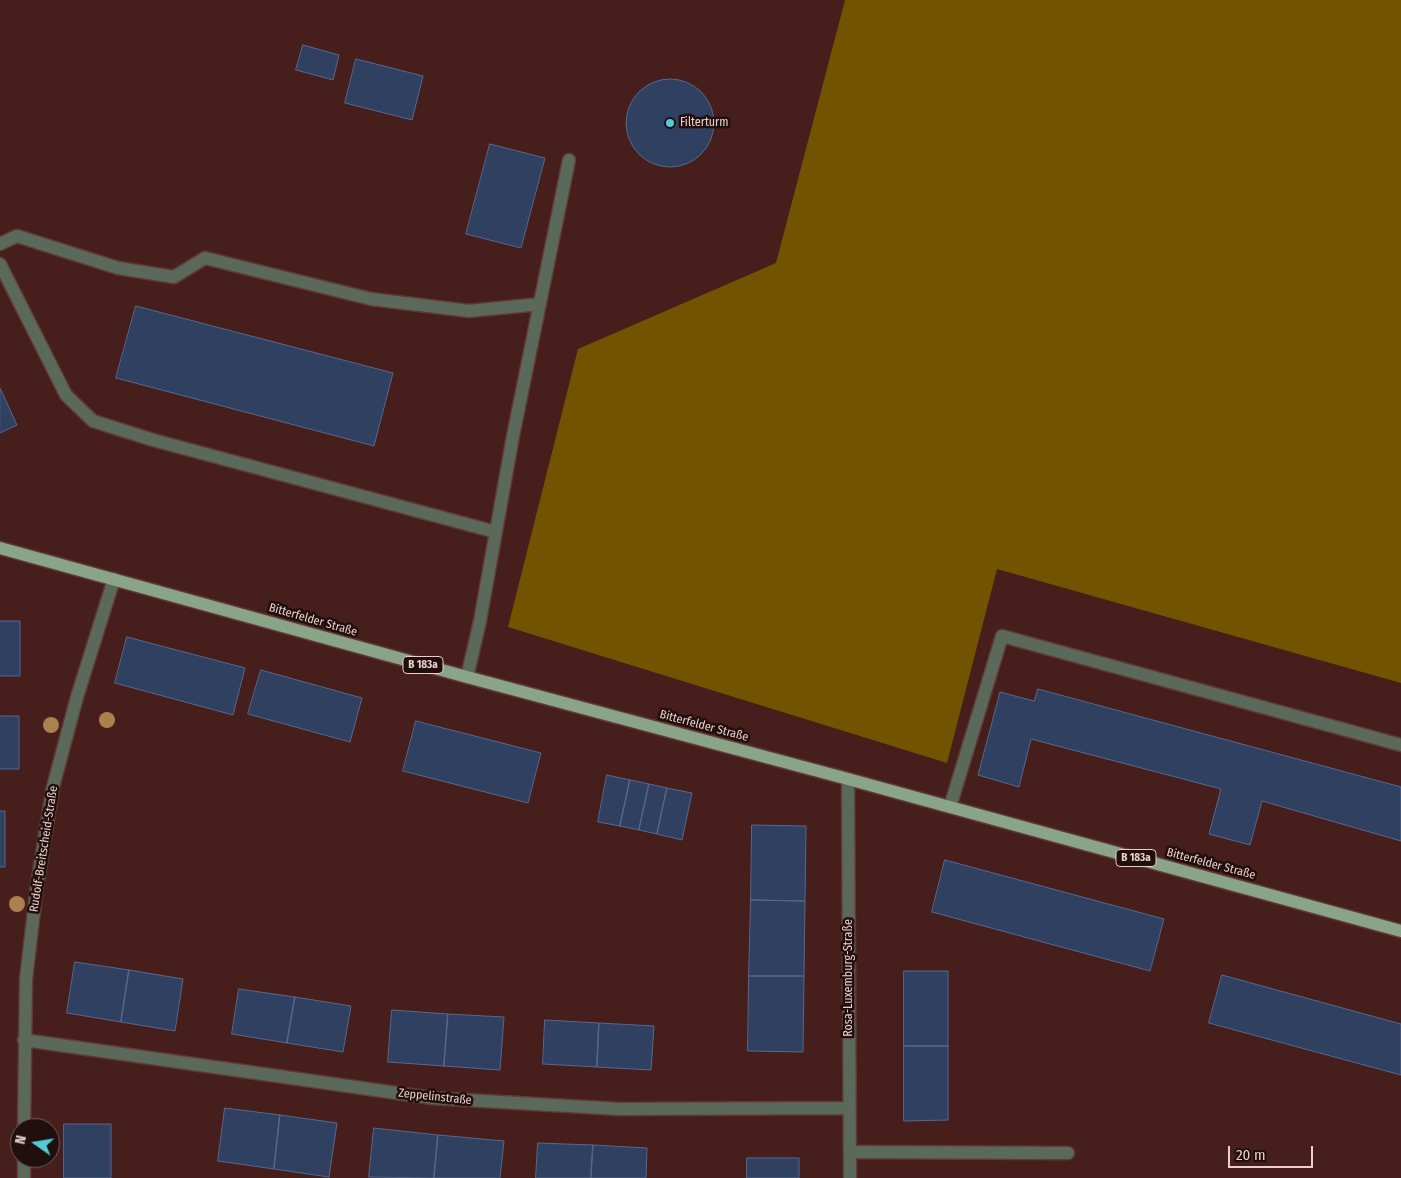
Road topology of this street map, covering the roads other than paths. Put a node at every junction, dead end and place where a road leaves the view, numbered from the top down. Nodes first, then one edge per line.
1 (570, 160) dead end
2 (0, 244) edge
3 (0, 264) edge
4 (540, 304) junction
5 (496, 532) junction
6 (0, 548) edge
7 (114, 579) junction
8 (467, 677) junction
9 (1401, 745) edge
10 (848, 779) junction
11 (950, 807) junction
12 (1401, 931) edge
13 (24, 1040) junction
14 (849, 1108) junction
15 (24, 1118) edge
16 (850, 1152) junction
17 (1068, 1154) dead end
18 (850, 1178) edge

1 - 4 street
2 - 4 street
3 - 5 street
4 - 5 street
5 - 8 street
6 - 7 main road, Bitterfelder Straße / B 183a
7 - 8 main road, Bitterfelder Straße / B 183a
7 - 13 street, Rudolf-Breitscheid-Straße
8 - 10 main road, Bitterfelder Straße / B 183a
9 - 11 street
10 - 11 main road, Bitterfelder Straße / B 183a
10 - 14 street, Rosa-Luxemburg-Straße
11 - 12 main road, Bitterfelder Straße / B 183a
13 - 14 street, Zeppelinstraße
13 - 15 street, Rudolf-Breitscheid-Straße
14 - 16 street, Rosa-Luxemburg-Straße
16 - 17 street
16 - 18 street, Rosa-Luxemburg-Straße

